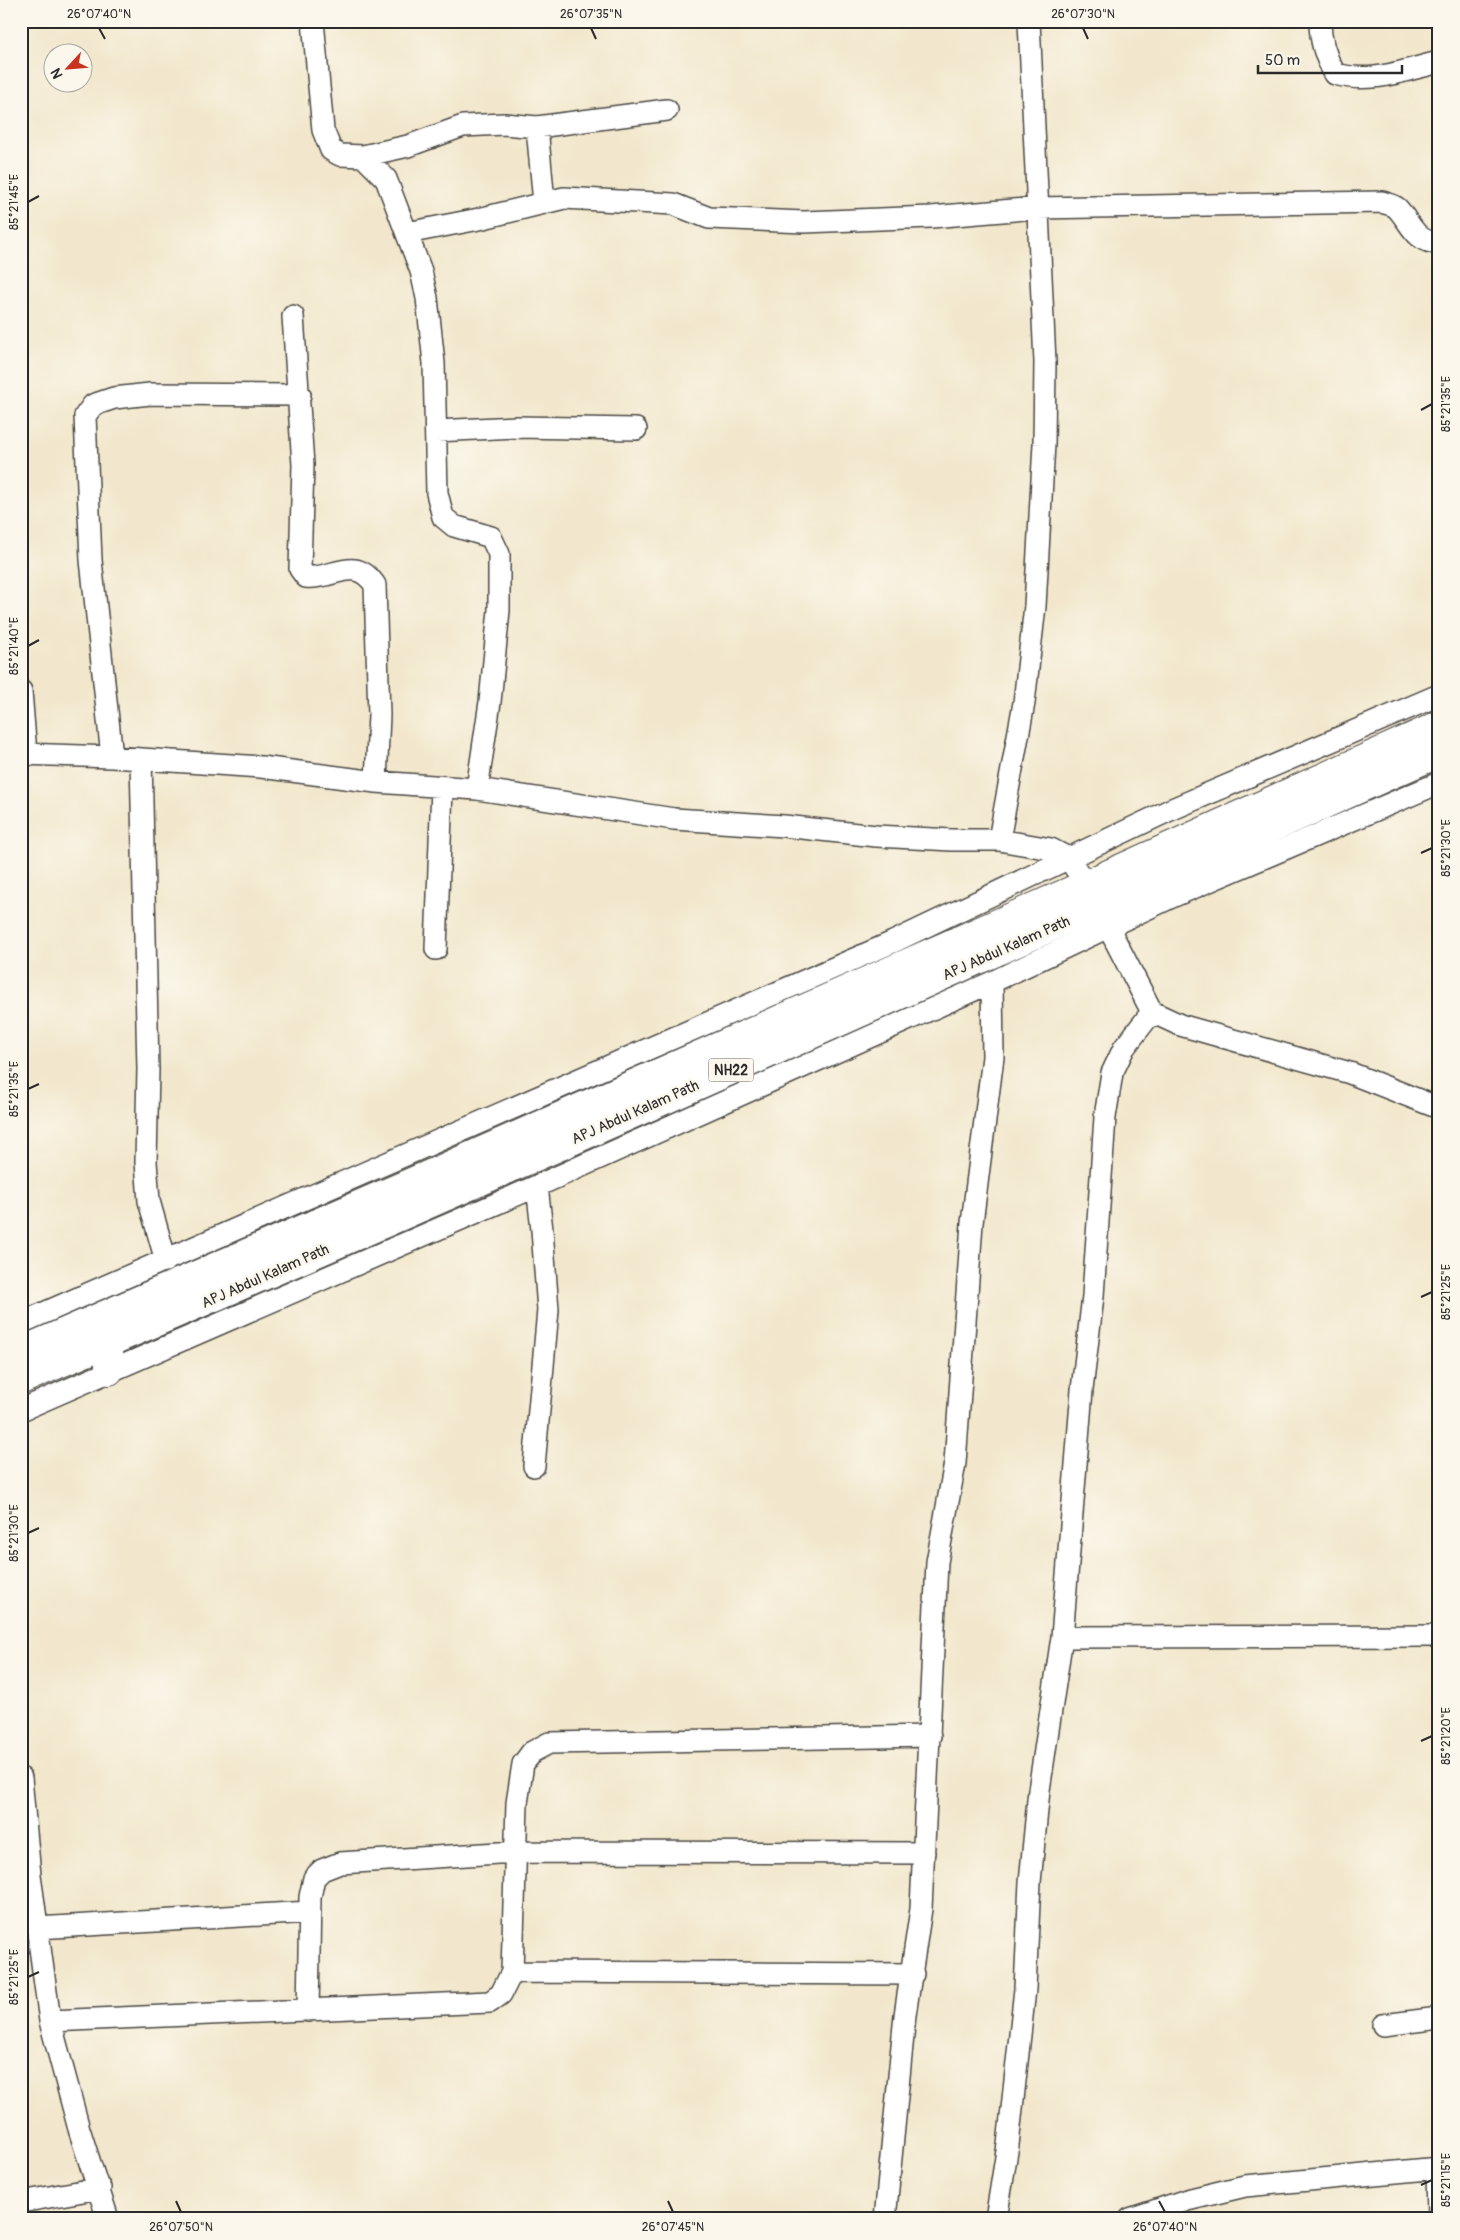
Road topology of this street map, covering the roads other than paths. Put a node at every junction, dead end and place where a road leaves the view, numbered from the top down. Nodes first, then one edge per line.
1 (313, 21) edge
2 (1029, 21) edge
3 (1320, 21) edge
4 (1439, 62) edge
5 (667, 110) dead end
6 (537, 127) junction
7 (363, 156) junction
8 (544, 203) junction
9 (1037, 208) junction
10 (407, 233) junction
11 (1439, 243) edge
12 (293, 316) dead end
13 (300, 395) junction
14 (636, 429) dead end
15 (436, 431) junction
16 (21, 691) edge
17 (1439, 695) edge
18 (1439, 725) edge
19 (1439, 753) edge
20 (24, 754) edge
21 (112, 757) junction
22 (141, 759) junction
23 (376, 782) junction
24 (1439, 783) edge
25 (442, 788) junction
26 (477, 789) junction
27 (999, 840) junction
28 (1068, 858) junction
29 (1097, 906) junction
30 (436, 949) dead end
31 (992, 982) junction
32 (1152, 1012) junction
33 (1439, 1108) edge
34 (536, 1186) junction
35 (166, 1262) junction
36 (108, 1315) junction
37 (21, 1323) edge
38 (109, 1343) junction
39 (21, 1351) edge
40 (109, 1371) junction
41 (21, 1380) edge
42 (21, 1410) edge
43 (534, 1466) dead end
44 (1062, 1636) junction
45 (1439, 1636) edge
46 (930, 1736) junction
47 (21, 1778) edge
48 (21, 1782) edge
49 (514, 1852) junction
50 (924, 1853) junction
51 (310, 1912) junction
52 (37, 1928) junction
53 (512, 1972) junction
54 (913, 1974) junction
55 (308, 2011) junction
56 (1439, 2018) edge
57 (50, 2021) junction
58 (1383, 2024) dead end
59 (1438, 2168) edge
60 (100, 2188) junction
61 (21, 2202) edge
62 (108, 2219) edge
63 (884, 2219) edge
64 (996, 2219) edge
65 (1130, 2219) edge
66 (1438, 2219) edge

1 - 7 street
2 - 9 street
3 - 4 street
5 - 6 street
6 - 7 street
6 - 8 street
7 - 10 street
8 - 9 street
8 - 10 street
9 - 11 street
9 - 27 street
10 - 15 street
12 - 13 street
13 - 21 street
13 - 23 street
14 - 15 street
15 - 26 street
16 - 20 street
17 - 28 street
18 - 29 highway, APJ Abdul Kalam Path / NH22
19 - 29 highway, APJ Abdul Kalam Path / NH22
20 - 21 street
21 - 22 street
22 - 23 street
22 - 35 street
23 - 25 street
24 - 29 street, NH22
25 - 26 street
25 - 30 street
26 - 27 street
27 - 28 street
28 - 29 street
28 - 35 street
29 - 31 street, NH22
29 - 32 street
29 - 36 highway, APJ Abdul Kalam Path / NH22
29 - 38 highway, APJ Abdul Kalam Path / NH22
31 - 34 street, NH22
31 - 46 street
32 - 33 street
32 - 44 street
34 - 40 street, NH22
34 - 43 street
35 - 37 street
36 - 38 highway
36 - 39 highway, APJ Abdul Kalam Path / NH22
38 - 40 highway
38 - 41 highway, APJ Abdul Kalam Path / NH22
40 - 42 street, NH22
44 - 45 street
44 - 64 street
46 - 49 street
46 - 50 street
47 - 48 street
48 - 52 street
49 - 50 street
49 - 51 street
49 - 53 street
50 - 54 street
51 - 52 street
51 - 55 street
52 - 57 street
53 - 54 street
53 - 55 street
54 - 63 street
55 - 57 street
56 - 58 street
57 - 60 street
59 - 65 street
59 - 66 street
60 - 61 street
60 - 62 street

